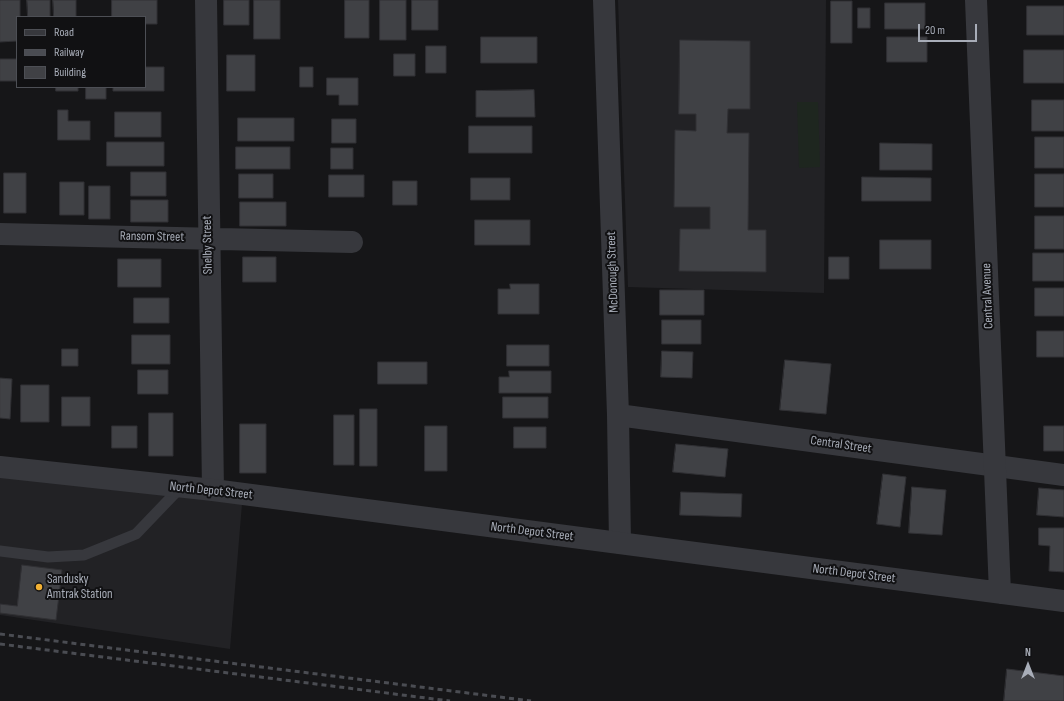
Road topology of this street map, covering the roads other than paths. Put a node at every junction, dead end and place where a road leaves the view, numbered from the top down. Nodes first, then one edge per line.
1 (206, 0) edge
2 (604, 0) edge
3 (976, 0) edge
4 (0, 234) edge
5 (208, 239) junction
6 (352, 242) dead end
7 (618, 415) junction
8 (995, 466) junction
9 (0, 467) edge
10 (1064, 474) edge
11 (181, 487) junction
12 (214, 490) junction
13 (620, 543) junction
14 (0, 550) edge
15 (1000, 593) junction
16 (1064, 602) edge

1 - 5 street, Shelby Street
2 - 7 street, McDonough Street
3 - 8 street, Central Avenue
4 - 5 street, Ransom Street
5 - 6 street, Ransom Street
5 - 12 street, Shelby Street
7 - 8 street, Central Street
7 - 13 street, McDonough Street
8 - 10 street, Central Street
8 - 15 street, Central Avenue
9 - 11 street, North Depot Street
11 - 12 street, North Depot Street
11 - 14 lane
12 - 13 street, North Depot Street
13 - 15 street, North Depot Street
15 - 16 street, North Depot Street

